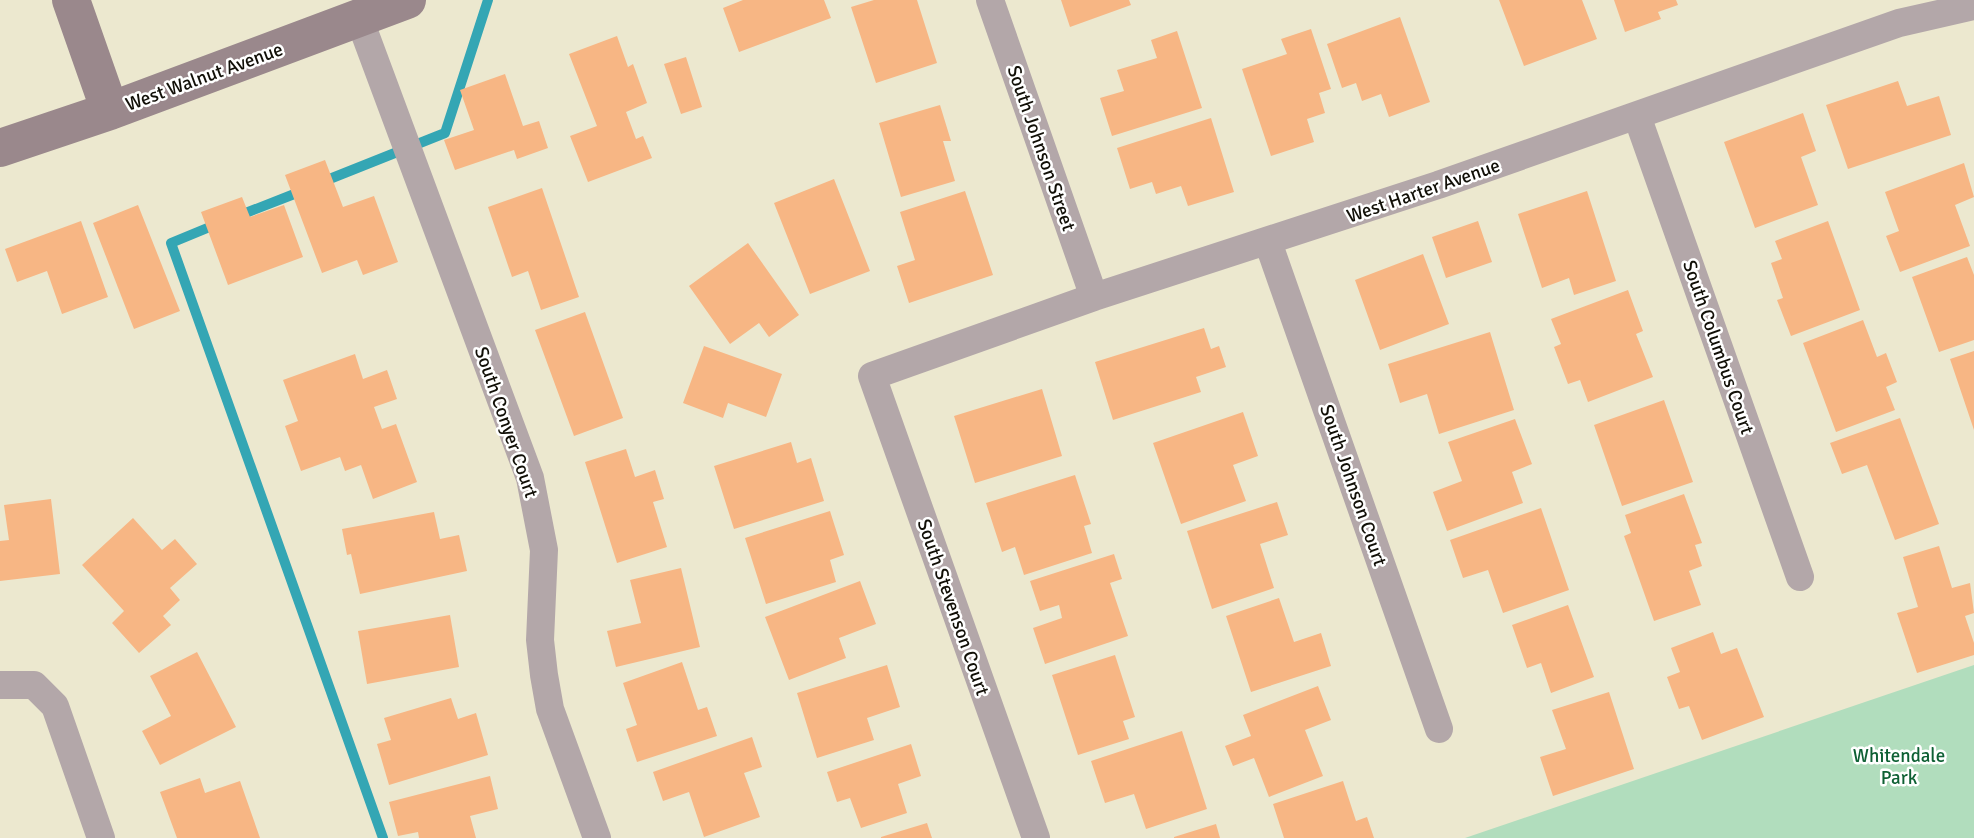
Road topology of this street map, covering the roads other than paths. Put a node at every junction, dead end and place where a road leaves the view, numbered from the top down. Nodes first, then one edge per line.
1 (71, 0) edge
2 (407, 0) edge
3 (990, 0) edge
4 (1974, 6) edge
5 (359, 18) junction
6 (110, 111) junction
7 (1637, 116) junction
8 (0, 148) edge
9 (1268, 242) junction
10 (1094, 297) junction
11 (872, 376) joint
12 (1800, 578) dead end
13 (0, 685) edge
14 (1439, 729) dead end
15 (101, 838) edge
16 (597, 838) edge
17 (1035, 838) edge

1 - 6 main road
2 - 5 main road, West Walnut Avenue
3 - 10 street, South Johnson Street
4 - 7 street, West Harter Avenue
5 - 6 main road, West Walnut Avenue
5 - 16 street, South Conyer Court
6 - 8 main road, West Walnut Avenue
7 - 9 street, West Harter Avenue
7 - 12 street, South Columbus Court
9 - 10 street, West Harter Avenue
9 - 14 street, South Johnson Court
10 - 11 street, West Harter Avenue
11 - 17 street, South Stevenson Court
13 - 15 street

